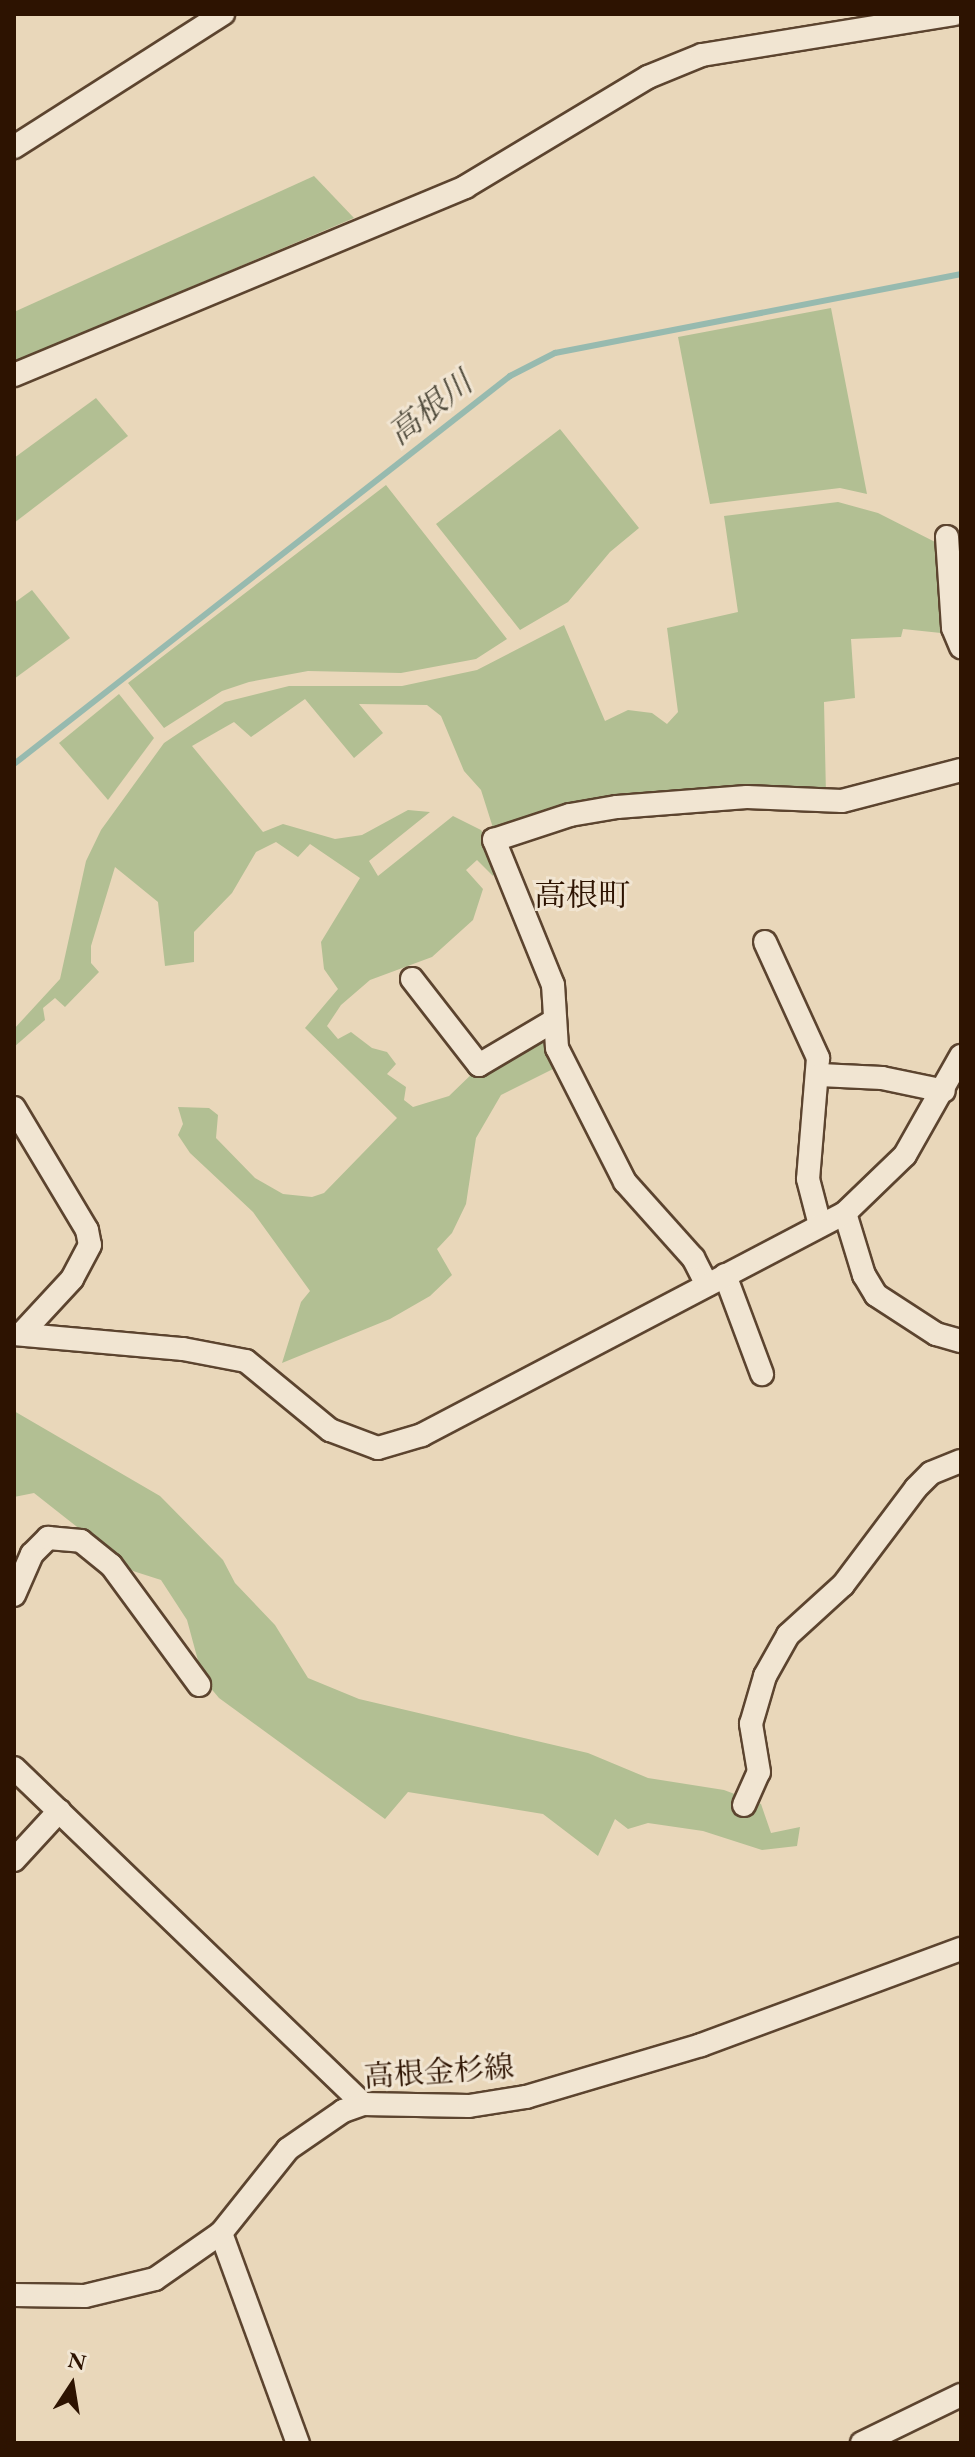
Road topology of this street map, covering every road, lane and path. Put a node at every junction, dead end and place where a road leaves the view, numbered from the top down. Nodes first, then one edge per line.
1 (223, 14) edge
2 (954, 14) edge
3 (14, 147) edge
4 (14, 375) edge
5 (947, 537) dead end
6 (961, 647) edge
7 (961, 770) edge
8 (765, 942) dead end
9 (412, 979) dead end
10 (555, 1020) junction
11 (961, 1056) edge
12 (820, 1075) junction
13 (944, 1091) junction
14 (14, 1108) edge
15 (845, 1213) junction
16 (820, 1225) junction
17 (716, 1280) junction
18 (18, 1334) edge
19 (961, 1341) edge
20 (762, 1374) dead end
21 (961, 1461) edge
22 (14, 1595) edge
23 (199, 1685) dead end
24 (14, 1768) edge
25 (744, 1805) dead end
26 (59, 1811) junction
27 (14, 1860) edge
28 (961, 1949) edge
29 (363, 2104) junction
30 (221, 2233) junction
31 (14, 2295) edge
32 (961, 2395) edge
33 (298, 2443) edge
34 (862, 2443) edge

1 - 3 street
2 - 4 street
5 - 6 street
7 - 10 street
8 - 12 street
9 - 10 street
10 - 17 street
11 - 13 street
12 - 13 street
12 - 16 street
13 - 15 street
14 - 18 street
15 - 16 street
15 - 19 street
16 - 17 street
17 - 18 street
17 - 20 street
21 - 25 street
22 - 23 street
24 - 26 street
26 - 27 street
26 - 29 street
28 - 29 street, 高根金杉線
29 - 30 street, 高根金杉線
30 - 31 street, 高根金杉線
30 - 33 street
32 - 34 street

